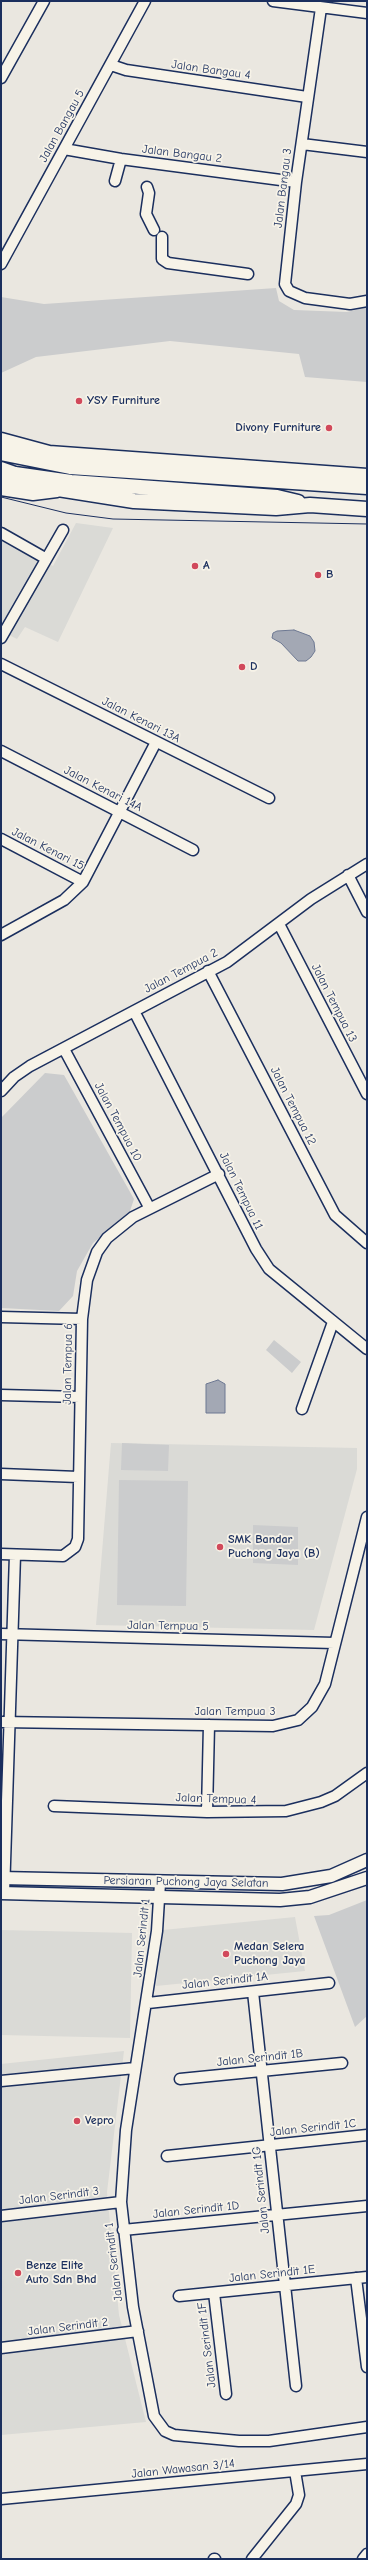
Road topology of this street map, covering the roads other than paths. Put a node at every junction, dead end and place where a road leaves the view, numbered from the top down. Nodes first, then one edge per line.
1 (44, 1) edge
2 (145, 1) edge
3 (273, 1) edge
4 (321, 8) junction
5 (367, 13) edge
6 (111, 65) junction
7 (1, 78) edge
8 (307, 97) junction
9 (302, 144) junction
10 (64, 150) junction
11 (367, 152) edge
12 (120, 159) junction
13 (116, 181) dead end
14 (296, 182) junction
15 (147, 187) dead end
16 (1, 264) edge
17 (248, 274) dead end
18 (367, 301) edge
19 (1, 440) edge
20 (1, 453) edge
21 (1, 468) edge
22 (367, 476) edge
23 (1, 480) edge
24 (367, 487) edge
25 (1, 490) edge
26 (63, 491) junction
27 (310, 506) junction
28 (367, 509) edge
29 (63, 530) dead end
30 (1, 533) edge
31 (45, 558) junction
32 (1, 638) edge
33 (1, 664) edge
34 (156, 742) junction
35 (1, 751) edge
36 (268, 798) dead end
37 (121, 812) junction
38 (1, 839) edge
39 (193, 850) dead end
40 (367, 864) edge
41 (348, 875) junction
42 (83, 882) junction
43 (367, 912) edge
44 (279, 924) junction
45 (3, 932) edge
46 (208, 971) junction
47 (134, 1011) junction
48 (64, 1049) junction
49 (1, 1091) edge
50 (367, 1094) edge
51 (219, 1174) junction
52 (149, 1207) junction
53 (367, 1243) edge
54 (1, 1316) edge
55 (82, 1319) junction
56 (332, 1322) junction
57 (367, 1349) edge
58 (1, 1395) edge
59 (80, 1397) junction
60 (302, 1409) dead end
61 (1, 1474) edge
62 (78, 1477) junction
63 (367, 1517) edge
64 (1, 1554) edge
65 (15, 1555) junction
66 (1, 1634) edge
67 (12, 1635) junction
68 (334, 1643) junction
69 (5, 1722) edge
70 (209, 1725) junction
71 (367, 1773) edge
72 (54, 1806) dead end
73 (207, 1812) junction
74 (3, 1838) edge
75 (367, 1860) edge
76 (3, 1878) edge
77 (367, 1878) edge
78 (160, 1883) junction
79 (2, 1893) edge
80 (159, 1898) junction
81 (329, 1983) dead end
82 (253, 1992) junction
83 (148, 2003) junction
84 (342, 2063) dead end
85 (135, 2068) junction
86 (262, 2071) junction
87 (180, 2079) dead end
88 (1, 2081) edge
89 (367, 2135) edge
90 (270, 2145) junction
91 (167, 2156) dead end
92 (121, 2202) junction
93 (367, 2206) edge
94 (277, 2215) junction
95 (1, 2216) edge
96 (122, 2230) junction
97 (367, 2277) edge
98 (356, 2278) junction
99 (285, 2285) junction
100 (214, 2292) junction
101 (179, 2296) dead end
102 (138, 2331) junction
103 (1, 2348) edge
104 (367, 2367) edge
105 (296, 2386) dead end
106 (226, 2394) dead end
107 (367, 2427) edge
108 (367, 2464) edge
109 (295, 2471) junction
110 (1, 2499) edge
111 (367, 2554) edge
112 (252, 2559) edge
113 (363, 2559) edge

1 - 7 street
2 - 6 street, Jalan Bangau 5
3 - 4 street
4 - 5 street
4 - 8 street, Jalan Bangau 3
6 - 8 street, Jalan Bangau 4
6 - 10 street, Jalan Bangau 5
8 - 9 street, Jalan Bangau 3
9 - 11 street
9 - 14 street, Jalan Bangau 3
10 - 12 street, Jalan Bangau 2
10 - 16 street, Jalan Bangau 5
12 - 13 street
12 - 14 street, Jalan Bangau 2
14 - 18 street, Jalan Bangau 3
15 - 17 street
19 - 22 highway
20 - 24 highway
21 - 27 highway
23 - 26 highway
25 - 26 street
26 - 27 highway
27 - 28 highway
29 - 31 street
30 - 31 street
31 - 32 street
33 - 34 street, Jalan Kenari 13A
34 - 36 street, Jalan Kenari 13A
34 - 37 street
35 - 37 street, Jalan Kenari 14A
37 - 39 street, Jalan Kenari 14A
37 - 42 street
38 - 42 street, Jalan Kenari 15
40 - 41 street, Jalan Tempua 2
41 - 43 street
41 - 44 street, Jalan Tempua 2
42 - 45 street
44 - 46 street, Jalan Tempua 2
44 - 50 street, Jalan Tempua 13
46 - 47 street, Jalan Tempua 2
46 - 53 street, Jalan Tempua 12
47 - 48 street, Jalan Tempua 2
47 - 51 street, Jalan Tempua 11
48 - 49 street, Jalan Tempua 2
48 - 52 street, Jalan Tempua 10
51 - 52 street, Jalan Tempua 6
51 - 56 street, Jalan Tempua 11
52 - 55 street, Jalan Tempua 6
54 - 55 street
55 - 59 street, Jalan Tempua 6
56 - 57 street, Jalan Tempua 11
56 - 60 street
58 - 59 street
59 - 62 street, Jalan Tempua 6
61 - 62 street
62 - 65 street, Jalan Tempua 6
63 - 68 street, Jalan Tempua 3
64 - 65 street, Jalan Tempua 6
65 - 67 street
66 - 67 street, Jalan Tempua 5
67 - 68 street, Jalan Tempua 5
67 - 69 street
68 - 70 street, Jalan Tempua 3
69 - 70 street, Jalan Tempua 3
69 - 74 street
70 - 73 street
71 - 73 street, Jalan Tempua 4
72 - 73 street, Jalan Tempua 4
74 - 76 street
75 - 78 main road, Persiaran Puchong Jaya Selatan
76 - 78 main road, Persiaran Puchong Jaya Selatan
76 - 79 street
77 - 80 main road, Persiaran Puchong Jaya Selatan
78 - 80 street, Jalan Serindit 1
79 - 80 main road, Persiaran Puchong Jaya Selatan
80 - 83 street, Jalan Serindit 1
81 - 82 street, Jalan Serindit 1A
82 - 83 street, Jalan Serindit 1A
82 - 86 street, Jalan Serindit 1G
83 - 85 street, Jalan Serindit 1
84 - 86 street, Jalan Serindit 1B
85 - 88 street
85 - 92 street, Jalan Serindit 1
86 - 87 street, Jalan Serindit 1B
86 - 90 street, Jalan Serindit 1G
89 - 90 street, Jalan Serindit 1C
90 - 91 street, Jalan Serindit 1C
90 - 94 street, Jalan Serindit 1G
92 - 95 street, Jalan Serindit 3
92 - 96 street, Jalan Serindit 1
93 - 94 street, Jalan Serindit 1D
94 - 96 street, Jalan Serindit 1D
94 - 99 street, Jalan Serindit 1G
96 - 102 street, Jalan Serindit 1
97 - 98 street, Jalan Serindit 1E
98 - 99 street, Jalan Serindit 1E
98 - 104 street
99 - 100 street, Jalan Serindit 1E
99 - 105 street, Jalan Serindit 1G
100 - 101 street, Jalan Serindit 1E
100 - 106 street, Jalan Serindit 1F
102 - 103 street, Jalan Serindit 2
102 - 107 street, Jalan Serindit 1
108 - 109 street, Jalan Wawasan 3/14
109 - 110 street, Jalan Wawasan 3/14
109 - 112 street
111 - 113 street

